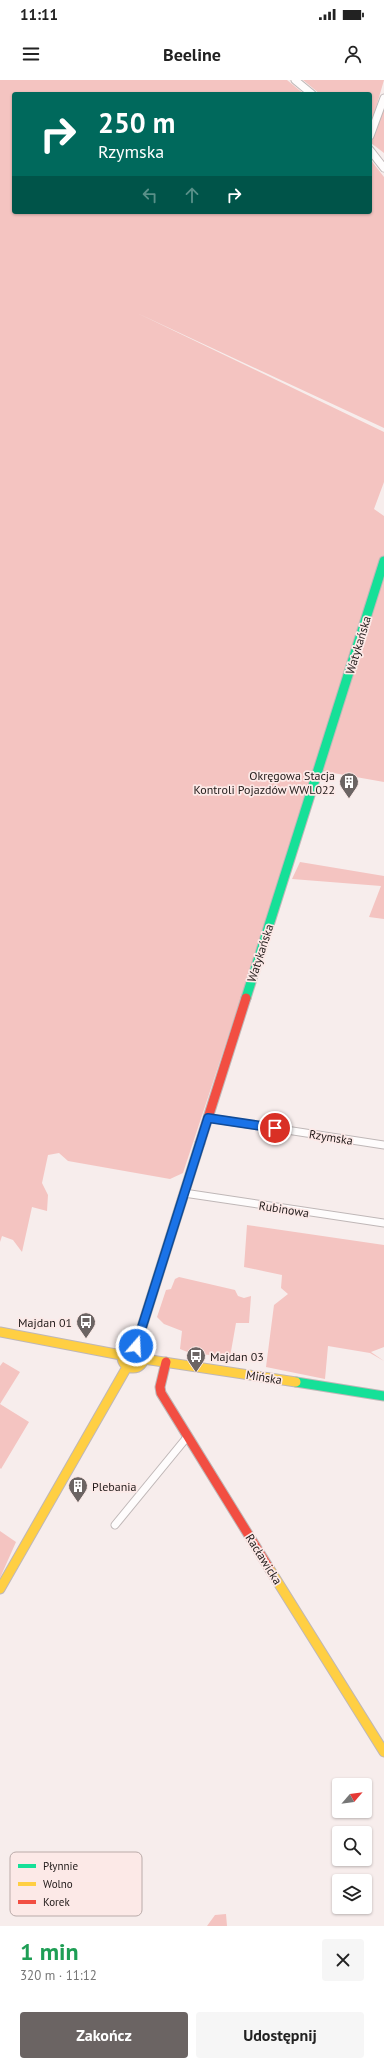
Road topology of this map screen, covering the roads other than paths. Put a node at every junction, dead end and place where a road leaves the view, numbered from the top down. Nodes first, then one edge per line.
1 (295, 80) edge
2 (310, 92) edge
3 (384, 98) edge
4 (372, 131) edge
5 (372, 153) edge
6 (384, 168) edge
7 (384, 561) edge
8 (208, 1118) junction
9 (384, 1145) edge
10 (184, 1193) junction
11 (384, 1223) edge
12 (0, 1332) edge
13 (136, 1346) junction
14 (121, 1355) junction
15 (144, 1359) junction
16 (166, 1362) junction
17 (127, 1367) junction
18 (384, 1396) edge
19 (188, 1436) junction
20 (115, 1525) dead end
21 (0, 1588) edge
22 (384, 1752) edge

1 - 2 street
3 - 4 street
5 - 6 street
7 - 8 street, Watykańska
8 - 9 street, Rzymska
8 - 10 street, Watykańska
10 - 11 street, Rubinowa
10 - 13 street, Watykańska
12 - 14 street
13 - 14 street
13 - 15 street
14 - 17 street
15 - 16 street, Mińska
15 - 17 street
16 - 18 street, Mińska
16 - 19 street, Racławicka
17 - 21 street
19 - 20 street
19 - 22 street, Racławicka

